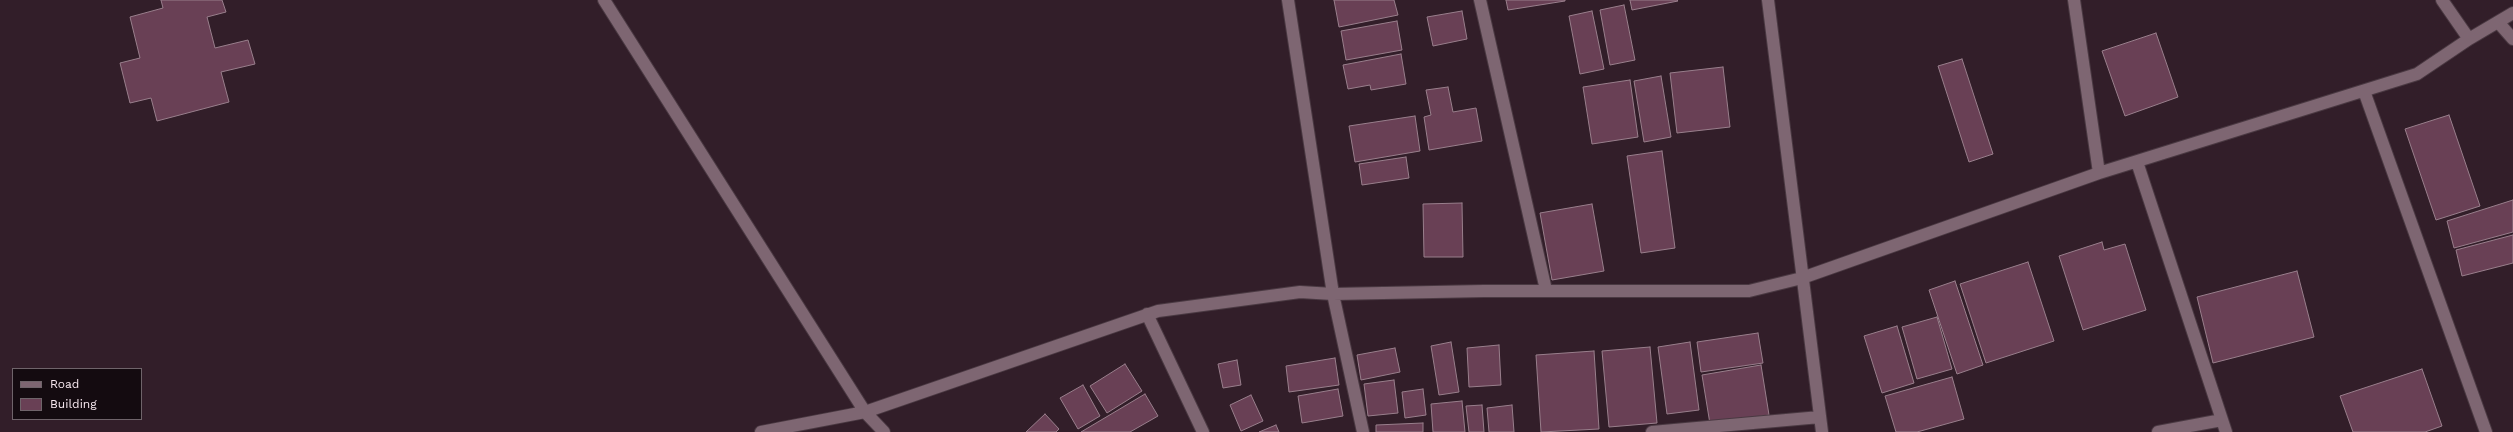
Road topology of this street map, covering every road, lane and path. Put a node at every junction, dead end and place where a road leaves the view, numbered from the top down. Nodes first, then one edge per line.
1 (604, 0) edge
2 (1288, 0) edge
3 (1480, 0) edge
4 (1768, 0) edge
5 (2074, 0) edge
6 (2442, 0) edge
7 (2513, 13) edge
8 (2498, 22) junction
9 (2469, 39) junction
10 (2513, 39) edge
11 (2364, 91) junction
12 (2137, 162) junction
13 (2099, 173) junction
14 (1802, 278) junction
15 (1546, 290) junction
16 (1333, 294) junction
17 (1147, 314) junction
18 (865, 412) junction
19 (1820, 417) junction
20 (2222, 420) junction
21 (761, 432) edge
22 (884, 432) edge
23 (1203, 432) edge
24 (1363, 432) edge
25 (1652, 432) edge
26 (1822, 432) edge
27 (2158, 432) edge
28 (2226, 432) edge
29 (2486, 432) edge

1 - 18 street
2 - 16 street
3 - 15 street
4 - 14 street
5 - 13 street
6 - 9 street
7 - 8 street
8 - 9 street
8 - 10 street
9 - 11 street
11 - 12 street
11 - 29 street
12 - 13 street
12 - 20 street
13 - 14 street
14 - 15 street
14 - 19 street
15 - 16 street
16 - 17 street
16 - 24 street
17 - 18 street
17 - 23 street
18 - 21 street
18 - 22 street
19 - 25 street
19 - 26 street
20 - 27 street
20 - 28 street

